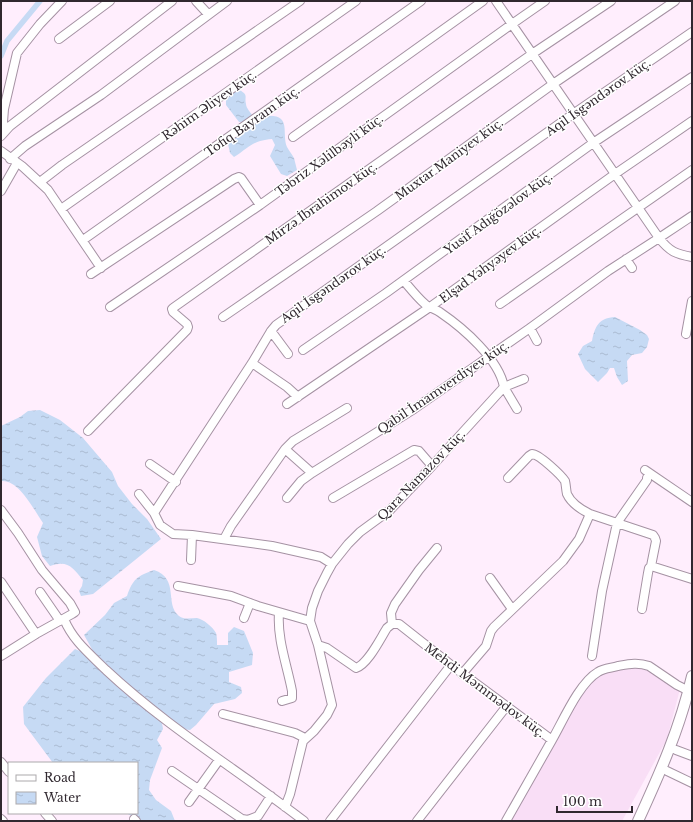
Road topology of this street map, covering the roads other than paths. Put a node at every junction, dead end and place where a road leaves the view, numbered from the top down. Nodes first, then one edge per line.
1 (62, 1) edge
2 (110, 1) edge
3 (172, 1) edge
4 (196, 1) edge
5 (227, 1) edge
6 (300, 1) edge
7 (356, 1) edge
8 (421, 1) edge
9 (483, 1) edge
10 (496, 1) edge
11 (546, 1) edge
12 (611, 1) edge
13 (674, 1) edge
14 (208, 14) junction
15 (512, 24) junction
16 (692, 32) edge
17 (59, 39) dead end
18 (532, 54) junction
19 (692, 76) edge
20 (553, 84) junction
21 (573, 114) junction
22 (692, 121) edge
23 (3, 133) edge
24 (293, 137) dead end
25 (593, 143) junction
26 (1, 151) edge
27 (14, 161) junction
28 (692, 170) edge
29 (615, 174) junction
30 (40, 182) junction
31 (1, 191) edge
32 (260, 205) junction
33 (638, 208) junction
34 (61, 209) junction
35 (692, 216) edge
36 (659, 238) junction
37 (83, 240) junction
38 (692, 257) edge
39 (626, 259) junction
40 (101, 268) junction
41 (632, 268) dead end
42 (91, 274) dead end
43 (404, 280) junction
44 (692, 301) edge
45 (500, 304) dead end
46 (110, 307) dead end
47 (430, 307) junction
48 (223, 317) dead end
49 (530, 328) junction
50 (271, 332) junction
51 (686, 334) dead end
52 (537, 341) dead end
53 (304, 350) dead end
54 (288, 354) dead end
55 (489, 356) junction
56 (252, 363) junction
57 (524, 379) dead end
58 (504, 387) junction
59 (298, 397) junction
60 (287, 404) dead end
61 (348, 408) dead end
62 (517, 408) dead end
63 (88, 431) dead end
64 (285, 449) junction
65 (150, 464) dead end
66 (432, 466) junction
67 (312, 473) junction
68 (508, 478) dead end
69 (176, 482) junction
70 (139, 494) dead end
71 (287, 498) dead end
72 (333, 498) dead end
73 (692, 502) edge
74 (1, 510) edge
75 (154, 513) junction
76 (590, 514) junction
77 (617, 523) junction
78 (192, 535) junction
79 (224, 540) junction
80 (437, 548) dead end
81 (191, 560) dead end
82 (332, 564) junction
83 (651, 566) junction
84 (490, 578) dead end
85 (692, 579) edge
86 (1, 582) edge
87 (178, 586) dead end
88 (40, 592) dead end
89 (250, 603) junction
90 (512, 609) junction
91 (642, 609) dead end
92 (279, 613) junction
93 (244, 618) dead end
94 (62, 620) junction
95 (310, 621) junction
96 (392, 624) junction
97 (36, 634) junction
98 (318, 645) junction
99 (1, 656) edge
100 (592, 656) dead end
101 (451, 666) junction
102 (462, 674) junction
103 (692, 676) edge
104 (690, 695) edge
105 (282, 700) dead end
106 (506, 707) junction
107 (223, 714) dead end
108 (305, 738) junction
109 (552, 740) junction
110 (676, 750) junction
111 (692, 756) edge
112 (219, 760) junction
113 (1, 762) edge
114 (8, 771) edge
115 (172, 771) dead end
116 (668, 771) junction
117 (692, 783) edge
118 (198, 790) junction
119 (271, 796) junction
120 (189, 802) dead end
121 (286, 806) junction
122 (304, 821) edge
123 (330, 821) edge
124 (417, 821) edge
125 (506, 821) edge
126 (638, 821) edge
127 (644, 821) edge

1 - 23 street
2 - 17 street
3 - 23 street
4 - 14 street
5 - 14 street
6 - 30 street
7 - 34 street, Rəhim Əliyev küç.
8 - 37 street, Tofiq Bayram küç.
9 - 24 street
10 - 15 street
11 - 15 street, Təbriz Xəlilbəyli küç.
12 - 18 street, Mirzə İbrahimov küç.
13 - 20 street, Muxtar Maniyev küç.
14 - 27 street
15 - 18 street
15 - 32 street, Təbriz Xəlilbəyli küç.
16 - 21 street, Aqil İsgəndərov küç.
18 - 20 street
18 - 63 street, Mirzə İbrahimov küç.
19 - 25 street, Yusif Adığözəlov küç.
20 - 21 street
20 - 48 street, Muxtar Maniyev küç.
21 - 25 street
21 - 50 street, Aqil İsgəndərov küç.
22 - 29 street, Elşad Yəhyəyev küç.
25 - 29 street
25 - 43 street, Yusif Adığözəlov küç.
26 - 27 street
27 - 30 street
27 - 31 street
28 - 33 street
29 - 33 street
29 - 47 street, Elşad Yəhyəyev küç.
30 - 34 street
32 - 40 street
32 - 46 street, Təbriz Xəlilbəyli küç.
33 - 36 street
33 - 45 street
34 - 37 street
35 - 36 street, Qabil İmamverdiyev küç.
36 - 38 street
36 - 39 street, Qabil İmamverdiyev küç.
37 - 40 street
39 - 41 street
39 - 49 street, Qabil İmamverdiyev küç.
40 - 42 street
43 - 47 street
43 - 53 street, Yusif Adığözəlov küç.
44 - 51 street
47 - 55 street
47 - 59 street, Elşad Yəhyəyev küç.
49 - 52 street
49 - 55 street, Qabil İmamverdiyev küç.
50 - 54 street
50 - 56 street, Aqil İsgəndərov küç.
55 - 58 street
55 - 67 street, Qabil İmamverdiyev küç.
56 - 59 street
56 - 69 street, Aqil İsgəndərov küç.
57 - 58 street
58 - 62 street
58 - 66 street, Qara Namazov küç.
59 - 60 street, Elşad Yəhyəyev küç.
61 - 64 street
64 - 67 street
64 - 79 street
65 - 69 street
66 - 72 street
66 - 82 street, Qara Namazov küç.
67 - 71 street, Qabil İmamverdiyev küç.
68 - 76 street
69 - 75 street, Aqil İsgəndərov küç.
70 - 75 street
73 - 77 street
74 - 94 street
75 - 78 street
76 - 77 street
76 - 90 street
77 - 83 street
77 - 100 street
78 - 79 street
78 - 81 street
79 - 82 street
80 - 96 street
82 - 95 street, Qara Namazov küç.
83 - 85 street
83 - 91 street
84 - 90 street
86 - 97 street
87 - 89 street
88 - 94 street
89 - 92 street
89 - 93 street
90 - 102 street
92 - 95 street
92 - 105 street
94 - 97 street
94 - 112 street
95 - 98 street
96 - 98 street
96 - 101 street, Mehdi Məmmədov küç.
97 - 99 street
98 - 108 street
101 - 102 street, Mehdi Məmmədov küç.
101 - 123 street
102 - 106 street, Mehdi Məmmədov küç.
103 - 104 main road
104 - 109 street, Mehdi Məmmədov küç.
104 - 110 main road
104 - 126 main road
106 - 109 street, Mehdi Məmmədov küç.
106 - 124 street
107 - 108 street
108 - 121 street
109 - 125 street
110 - 111 street
110 - 116 main road
112 - 118 street
112 - 119 street
113 - 114 street
115 - 118 street
116 - 117 street
116 - 127 main road
118 - 119 street
118 - 120 street
119 - 121 street
121 - 122 street

